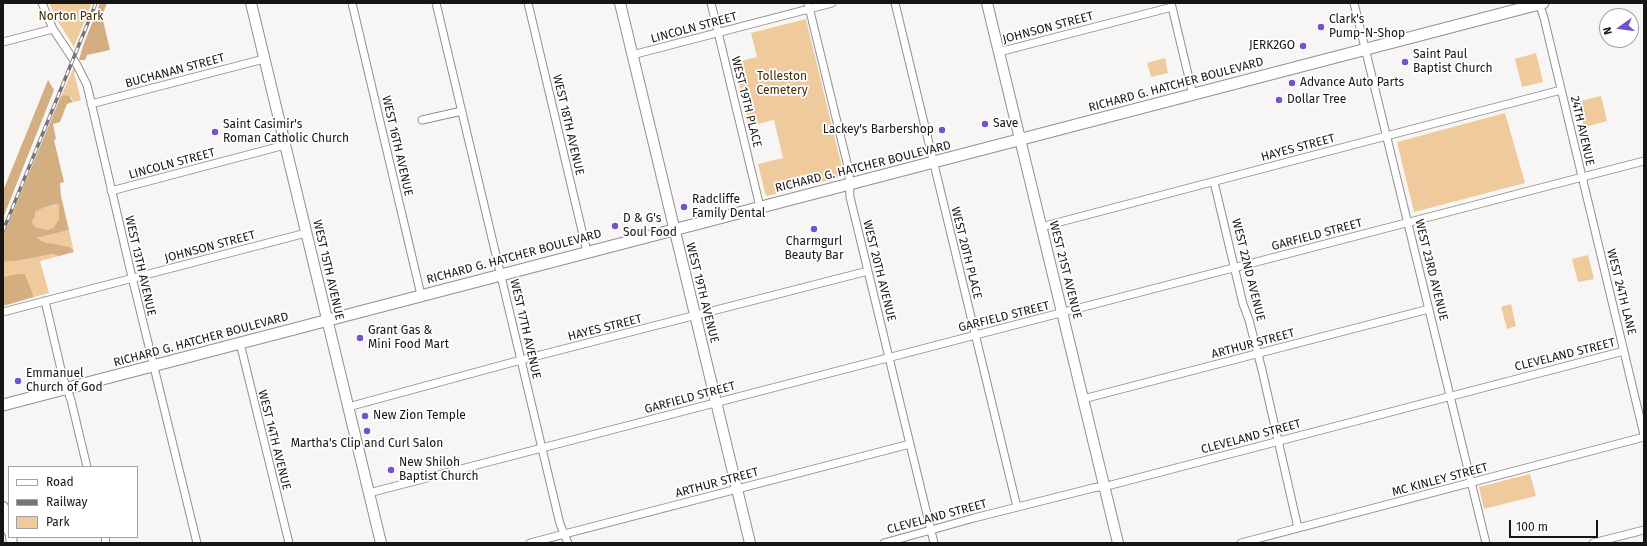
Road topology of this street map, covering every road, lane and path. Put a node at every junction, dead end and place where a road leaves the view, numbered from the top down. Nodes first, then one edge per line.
1 (42, 3) edge
2 (251, 3) edge
3 (352, 3) edge
4 (436, 3) edge
5 (528, 3) edge
6 (620, 3) edge
7 (711, 3) edge
8 (832, 3) edge
9 (895, 3) edge
10 (987, 3) edge
11 (1354, 3) edge
12 (1540, 3) edge
13 (1172, 5) edge
14 (808, 6) edge
15 (53, 29) junction
16 (718, 33) junction
17 (3, 42) edge
18 (1366, 49) junction
19 (998, 52) junction
20 (632, 55) junction
21 (264, 58) junction
22 (1561, 90) junction
23 (1193, 94) junction
24 (92, 104) junction
25 (462, 111) junction
26 (422, 120) dead end
27 (1387, 136) junction
28 (1020, 140) junction
29 (285, 146) junction
30 (1644, 161) edge
31 (933, 162) junction
32 (1582, 177) junction
33 (1214, 182) junction
34 (850, 184) junction
35 (111, 191) junction
36 (760, 207) junction
37 (1408, 223) junction
38 (1041, 227) junction
39 (673, 229) junction
40 (306, 233) junction
41 (586, 252) junction
42 (1235, 268) junction
43 (868, 271) junction
44 (500, 274) junction
45 (132, 279) junction
46 (421, 295) junction
47 (45, 301) junction
48 (1429, 309) junction
49 (3, 312) edge
50 (1062, 313) junction
51 (694, 316) junction
52 (326, 320) junction
53 (975, 335) junction
54 (240, 343) junction
55 (1624, 351) junction
56 (1257, 354) junction
57 (889, 358) junction
58 (521, 360) junction
59 (153, 366) junction
60 (67, 388) junction
61 (1450, 396) junction
62 (1083, 400) junction
63 (716, 403) junction
64 (3, 405) edge
65 (348, 407) junction
66 (1644, 436) edge
67 (1278, 441) junction
68 (910, 444) junction
69 (542, 448) junction
70 (87, 466) edge
71 (1471, 483) junction
72 (1104, 486) junction
73 (737, 489) junction
74 (369, 493) junction
75 (3, 507) edge
76 (1017, 507) junction
77 (8, 527) edge
78 (1298, 528) junction
79 (1644, 530) edge
80 (931, 531) junction
81 (564, 534) junction
82 (197, 543) edge
83 (288, 543) edge
84 (381, 543) edge
85 (530, 543) edge
86 (568, 543) edge
87 (750, 543) edge
88 (884, 543) edge
89 (934, 543) edge
90 (1118, 543) edge
91 (1241, 543) edge
92 (1486, 543) edge
93 (1593, 543) edge

1 - 15 street, WEST 13TH AVENUE
2 - 21 street, WEST 15TH AVENUE
3 - 46 street, WEST 16TH AVENUE
4 - 25 street, WEST 17TH AVENUE
5 - 41 street, WEST 18TH AVENUE
6 - 20 street, WEST 19TH AVENUE
7 - 16 street, WEST 19TH PLACE
8 - 14 street, LINCOLN STREET
9 - 31 street, WEST 20TH PLACE
10 - 19 street, WEST 21ST AVENUE
11 - 18 street, WEST 23RD AVENUE
12 - 18 main road, RICHARD G. HATCHER BOULEVARD
12 - 22 street, 24TH AVENUE
13 - 19 street, JOHNSON STREET
13 - 23 street
14 - 16 street, LINCOLN STREET
14 - 34 street, WEST 20TH AVENUE
15 - 17 street
15 - 24 street, WEST 13TH AVENUE
16 - 20 street, LINCOLN STREET
16 - 36 street, WEST 19TH PLACE
18 - 23 main road, RICHARD G. HATCHER BOULEVARD
18 - 27 street, WEST 23RD AVENUE
19 - 28 street, WEST 21ST AVENUE
20 - 39 street, WEST 19TH AVENUE
21 - 24 street, BUCHANAN STREET
21 - 29 street, WEST 15TH AVENUE
22 - 27 street, HAYES STREET
22 - 32 street, 24TH AVENUE
23 - 28 main road, RICHARD G. HATCHER BOULEVARD
24 - 35 street, WEST 13TH AVENUE
25 - 26 street
25 - 44 street, WEST 17TH AVENUE
27 - 33 street, HAYES STREET
27 - 37 street, WEST 23RD AVENUE
28 - 31 main road, RICHARD G. HATCHER BOULEVARD
28 - 38 street, WEST 21ST AVENUE
29 - 35 street, LINCOLN STREET
29 - 40 street, WEST 15TH AVENUE
30 - 32 street, GARFIELD STREET
31 - 34 main road, RICHARD G. HATCHER BOULEVARD
31 - 53 street, WEST 20TH PLACE
32 - 37 street, GARFIELD STREET
32 - 55 street, WEST 24TH LANE
33 - 38 street, HAYES STREET
33 - 42 street, WEST 22ND AVENUE
34 - 36 main road, RICHARD G. HATCHER BOULEVARD
34 - 43 street, WEST 20TH AVENUE
35 - 45 street, WEST 13TH AVENUE
36 - 39 main road, RICHARD G. HATCHER BOULEVARD
37 - 42 street, GARFIELD STREET
37 - 48 street, WEST 23RD AVENUE
38 - 50 street, WEST 21ST AVENUE
39 - 41 main road, RICHARD G. HATCHER BOULEVARD
39 - 51 street, WEST 19TH AVENUE
40 - 45 street, JOHNSON STREET
40 - 52 street, WEST 15TH AVENUE
41 - 44 main road, RICHARD G. HATCHER BOULEVARD
42 - 50 street, GARFIELD STREET
42 - 56 street, WEST 22ND AVENUE
43 - 51 street, HAYES STREET
43 - 57 street, WEST 20TH AVENUE
44 - 46 main road, RICHARD G. HATCHER BOULEVARD
44 - 58 street, WEST 17TH AVENUE
45 - 47 street, JOHNSON STREET
45 - 59 street, WEST 13TH AVENUE
46 - 52 main road, RICHARD G. HATCHER BOULEVARD
47 - 49 street, JOHNSON STREET
47 - 60 street
48 - 56 street, ARTHUR STREET
48 - 61 street, WEST 23RD AVENUE
50 - 53 street, GARFIELD STREET
50 - 62 street, WEST 21ST AVENUE
51 - 58 street, HAYES STREET
51 - 63 street, WEST 19TH AVENUE
52 - 54 main road, RICHARD G. HATCHER BOULEVARD
52 - 65 street, WEST 15TH AVENUE
53 - 57 street, GARFIELD STREET
53 - 76 street, WEST 20TH PLACE
54 - 59 main road, RICHARD G. HATCHER BOULEVARD
54 - 83 street, WEST 14TH AVENUE
55 - 61 street, CLEVELAND STREET
55 - 66 street, WEST 24TH LANE
56 - 62 street, ARTHUR STREET
56 - 67 street, WEST 22ND AVENUE
57 - 63 street, GARFIELD STREET
57 - 68 street, WEST 20TH AVENUE
58 - 65 street, HAYES STREET
58 - 69 street, WEST 17TH AVENUE
59 - 60 main road, RICHARD G. HATCHER BOULEVARD
59 - 82 street, WEST 13TH AVENUE
60 - 64 main road, RICHARD G. HATCHER BOULEVARD
60 - 70 street
61 - 67 street, CLEVELAND STREET
61 - 71 street, WEST 23RD AVENUE
62 - 72 street, WEST 21ST AVENUE
63 - 69 street, GARFIELD STREET
63 - 73 street, WEST 19TH AVENUE
65 - 74 street, WEST 15TH AVENUE
66 - 71 street, MC KINLEY STREET
67 - 72 street, CLEVELAND STREET
67 - 78 street, WEST 22ND AVENUE
68 - 73 street, ARTHUR STREET
68 - 80 street, WEST 20TH AVENUE
69 - 74 street, GARFIELD STREET
69 - 81 street, WEST 17TH AVENUE
71 - 78 street, MC KINLEY STREET
71 - 92 street, WEST 23RD AVENUE
72 - 76 street, CLEVELAND STREET
72 - 90 street, WEST 21ST AVENUE
73 - 81 street, ARTHUR STREET
73 - 87 street, WEST 19TH AVENUE
74 - 84 street, WEST 15TH AVENUE
75 - 77 street
76 - 80 street, CLEVELAND STREET
78 - 91 street, MC KINLEY STREET
79 - 93 street
80 - 88 street, CLEVELAND STREET
80 - 89 street, WEST 20TH AVENUE
81 - 85 street, ARTHUR STREET
81 - 86 street, WEST 17TH AVENUE

